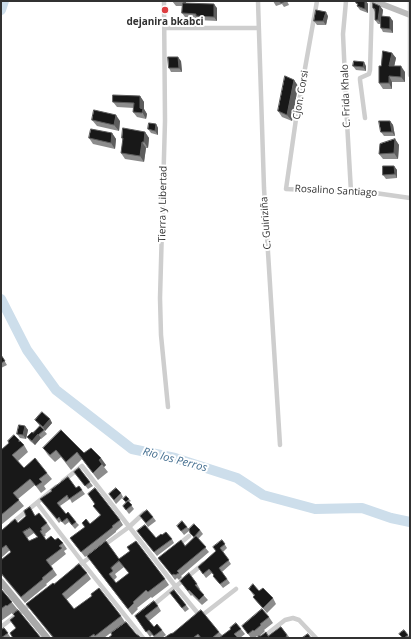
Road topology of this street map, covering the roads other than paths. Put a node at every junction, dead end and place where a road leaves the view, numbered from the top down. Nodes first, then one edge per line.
1 (164, 1) edge
2 (258, 1) edge
3 (317, 1) edge
4 (346, 1) edge
5 (373, 1) edge
6 (410, 1) edge
7 (410, 15) edge
8 (164, 28) junction
9 (258, 28) junction
10 (410, 75) edge
11 (364, 118) dead end
12 (286, 189) joint
13 (351, 192) junction
14 (410, 198) edge
15 (168, 407) dead end
16 (280, 445) dead end
17 (37, 503) junction
18 (145, 512) edge
19 (7, 526) edge
20 (129, 527) junction
21 (189, 536) edge
22 (100, 549) edge
23 (172, 549) edge
24 (94, 554) edge
25 (162, 558) edge
26 (156, 562) junction
27 (83, 563) junction
28 (205, 563) edge
29 (71, 572) edge
30 (1, 582) edge
31 (176, 587) junction
32 (236, 589) dead end
33 (36, 601) edge
34 (24, 610) junction
35 (148, 610) edge
36 (201, 617) junction
37 (136, 619) edge
38 (196, 621) edge
39 (130, 623) junction
40 (1, 627) edge
41 (126, 627) edge
42 (47, 638) edge
43 (143, 638) edge
44 (262, 638) edge
45 (316, 638) edge

1 - 8 street, Tierra y Libertad
2 - 9 street, C. Guiriziña
3 - 12 street, Cjon. Corsi
4 - 13 street, C. Frida Khalo
5 - 7 street
5 - 11 street
6 - 7 street
7 - 10 street
8 - 9 street
8 - 15 street, Tierra y Libertad
9 - 16 street, C. Guiriziña
12 - 13 street, Rosalino Santiago
13 - 14 street, Rosalino Santiago
17 - 19 street
17 - 20 street
17 - 27 street
18 - 20 street
20 - 22 street
20 - 26 street
21 - 23 street
24 - 27 street
25 - 26 street
26 - 31 street
27 - 29 street
27 - 39 street
28 - 31 street
30 - 34 main road
31 - 35 street
31 - 36 street
32 - 36 street
33 - 34 street
34 - 40 street
34 - 42 main road
36 - 38 street
37 - 39 street
39 - 41 street
39 - 43 street
44 - 45 street

